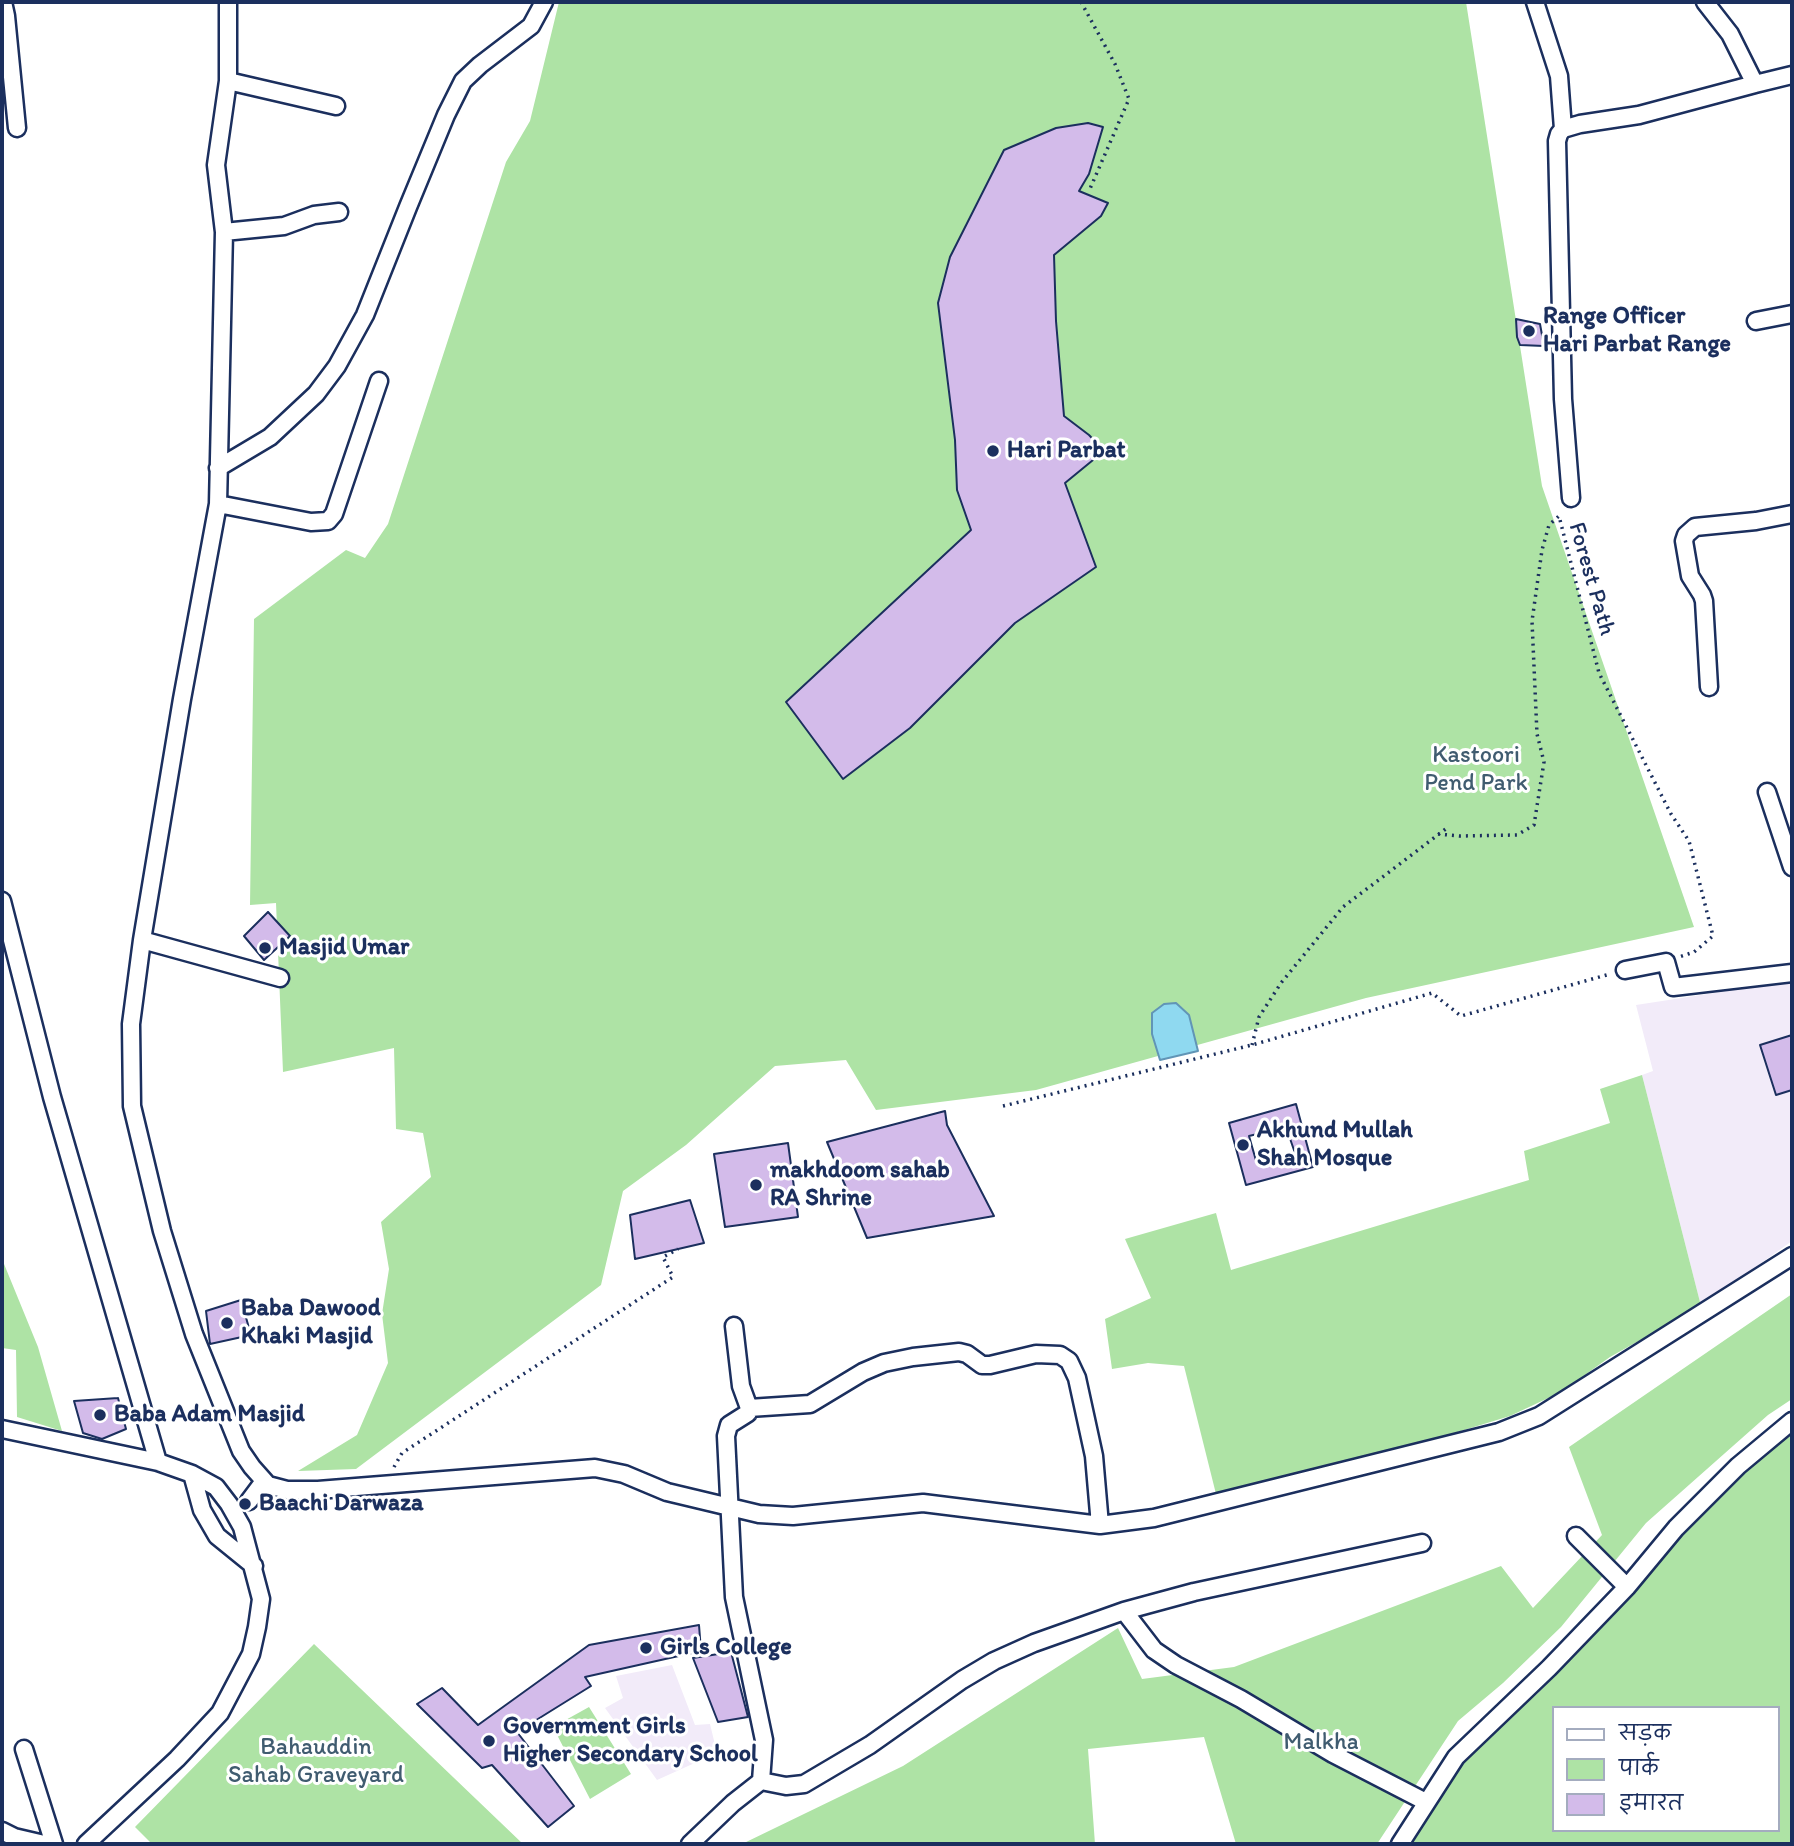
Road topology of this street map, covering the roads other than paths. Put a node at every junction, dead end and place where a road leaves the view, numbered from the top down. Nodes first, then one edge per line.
1 (3, 2) edge
2 (228, 2) edge
3 (544, 2) edge
4 (1535, 2) edge
5 (1706, 2) edge
6 (1792, 75) edge
7 (228, 81) junction
8 (1755, 84) junction
9 (336, 106) dead end
10 (17, 128) dead end
11 (1563, 129) junction
12 (339, 212) dead end
13 (224, 232) junction
14 (1792, 314) edge
15 (1756, 321) dead end
16 (379, 381) dead end
17 (218, 468) junction
18 (1572, 498) dead end
19 (218, 504) junction
20 (1792, 514) edge
21 (1709, 687) dead end
22 (1767, 792) dead end
23 (1792, 867) edge
24 (2, 901) edge
25 (142, 940) junction
26 (1625, 970) road end
27 (1792, 972) edge
28 (280, 978) dead end
29 (1792, 1256) edge
30 (734, 1326) dead end
31 (749, 1408) junction
32 (1792, 1420) edge
33 (2, 1429) edge
34 (158, 1461) junction
35 (192, 1474) junction
36 (264, 1481) junction
37 (242, 1507) junction
38 (729, 1509) junction
39 (1100, 1525) junction
40 (1576, 1536) dead end
41 (1422, 1543) dead end
42 (254, 1566) junction
43 (1627, 1587) junction
44 (1124, 1611) junction
45 (24, 1749) dead end
46 (761, 1781) junction
47 (1426, 1801) junction
48 (2, 1831) edge
49 (44, 1844) edge
50 (54, 1844) edge
51 (86, 1844) edge
52 (690, 1844) edge
53 (1400, 1844) edge

1 - 10 street
2 - 7 street
3 - 17 street
4 - 11 street
5 - 8 street
6 - 8 street
7 - 9 street
7 - 13 street
8 - 11 street
11 - 18 street
12 - 13 street
13 - 17 street
14 - 15 street
16 - 19 street
17 - 19 street
19 - 25 street
20 - 21 street
22 - 23 street
24 - 34 street
25 - 28 street
25 - 36 street
26 - 27 street
29 - 39 street
30 - 31 street
31 - 38 street
31 - 39 street
32 - 43 street
33 - 34 street
34 - 35 street
35 - 37 street
35 - 42 street
36 - 37 street
36 - 38 street
37 - 42 street
38 - 39 street
38 - 46 street
40 - 43 street
41 - 44 street
42 - 51 street
43 - 47 street
44 - 46 street
44 - 47 street
45 - 50 street
46 - 52 street
47 - 53 street
48 - 49 street

